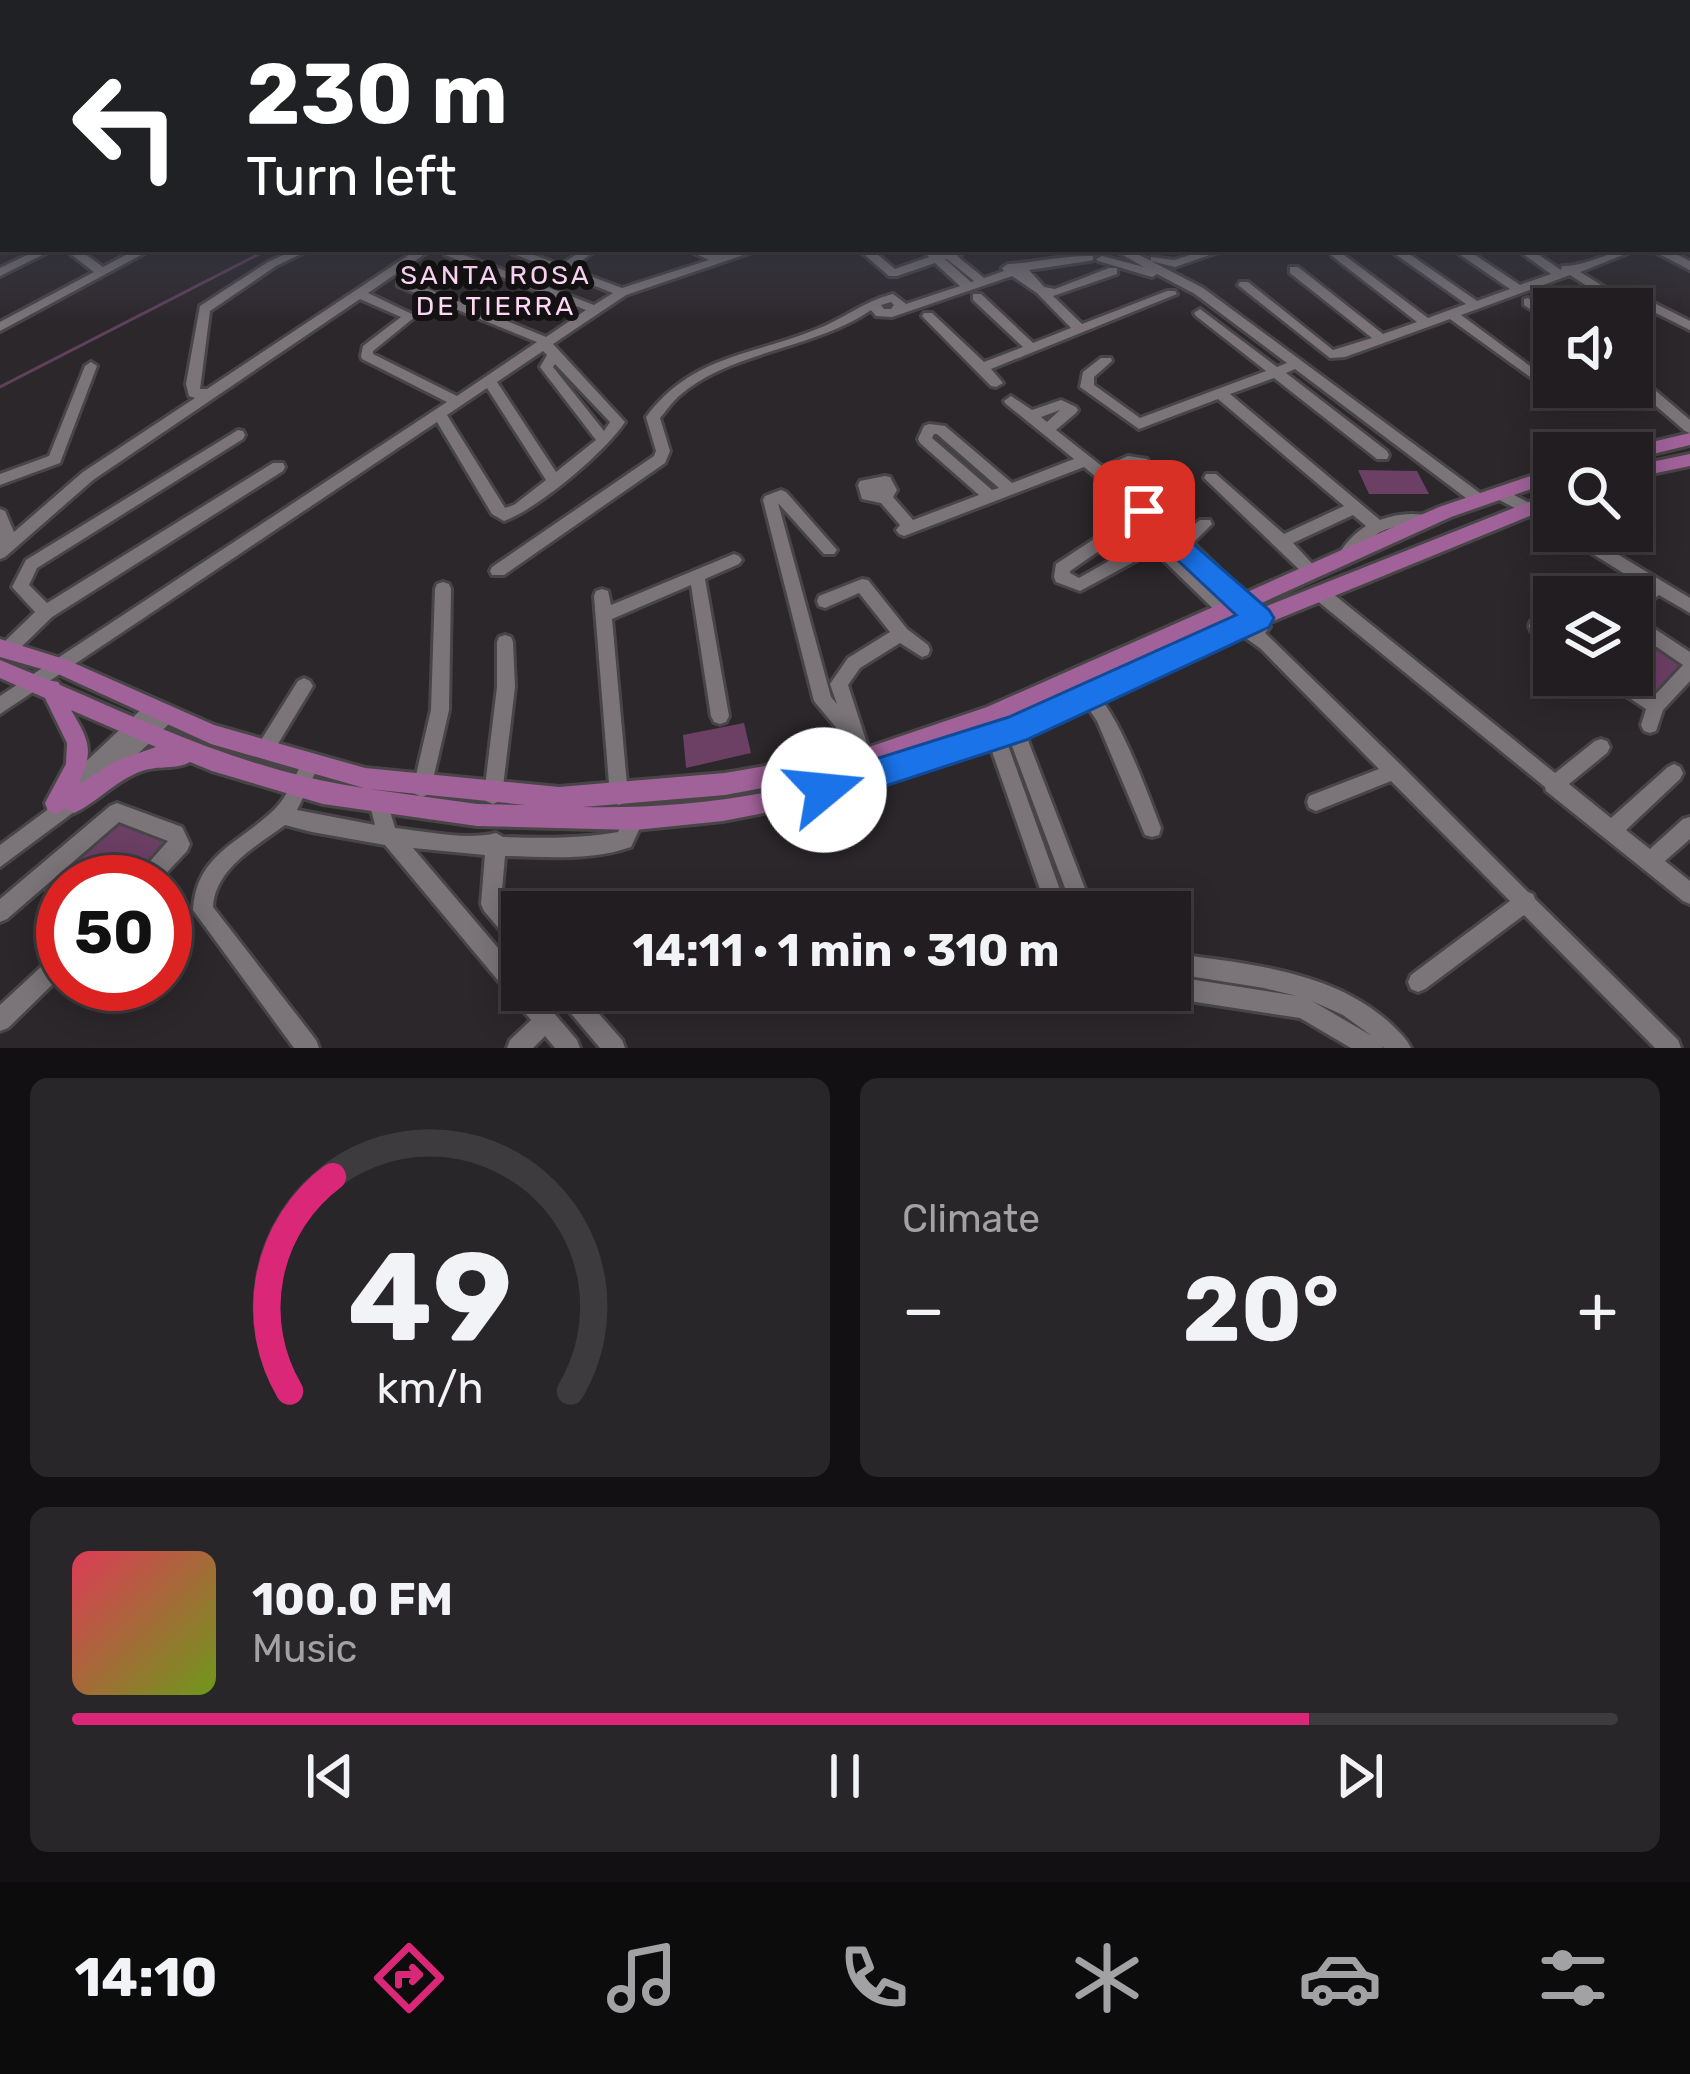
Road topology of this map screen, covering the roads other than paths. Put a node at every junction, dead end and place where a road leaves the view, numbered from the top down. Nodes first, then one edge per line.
1 (42, 252) edge
2 (76, 252) edge
3 (140, 252) edge
4 (298, 252) edge
5 (415, 252) edge
6 (518, 252) edge
7 (587, 252) edge
8 (699, 252) edge
9 (744, 252) edge
10 (868, 252) edge
11 (1049, 252) edge
12 (1140, 252) edge
13 (1211, 252) edge
14 (1398, 252) edge
15 (1463, 252) edge
16 (1527, 252) edge
17 (449, 253) dead end
18 (1099, 253) edge
19 (938, 254) edge
20 (1336, 254) dead end
21 (1593, 255) edge
22 (720, 260) junction
23 (1014, 268) junction
24 (563, 269) junction
25 (1294, 270) dead end
26 (1113, 271) dead end
27 (1562, 271) junction
28 (0, 272) edge
29 (102, 272) junction
30 (402, 283) dead end
31 (973, 285) junction
32 (1244, 285) dead end
33 (1175, 287) junction
34 (1516, 287) junction
35 (1594, 288) edge
36 (1040, 290) junction
37 (622, 292) junction
38 (358, 294) junction
39 (1528, 302) dead end
40 (1472, 304) junction
41 (1533, 306) edge
42 (1654, 307) dead end
43 (892, 308) junction
44 (596, 310) junction
45 (1200, 313) dead end
46 (928, 316) dead end
47 (1454, 316) junction
48 (1424, 321) junction
49 (1690, 326) edge
50 (0, 327) edge
51 (1079, 329) junction
52 (1378, 337) junction
53 (549, 347) junction
54 (1031, 348) junction
55 (1330, 354) junction
56 (1106, 362) dead end
57 (1313, 362) dead end
58 (1297, 364) junction
59 (91, 366) dead end
60 (982, 368) junction
61 (1533, 375) dead end
62 (1278, 376) junction
63 (489, 380) junction
64 (995, 383) dead end
65 (686, 387) junction
66 (209, 394) junction
67 (1222, 395) junction
68 (1653, 396) edge
69 (456, 401) junction
70 (1011, 401) dead end
71 (439, 413) junction
72 (1030, 416) junction
73 (1690, 428) edge
74 (1046, 431) junction
75 (238, 435) dead end
76 (1690, 439) edge
77 (604, 441) junction
78 (1653, 448) edge
79 (1382, 455) dead end
80 (1690, 460) edge
81 (1082, 462) junction
82 (278, 467) dead end
83 (1653, 468) edge
84 (1100, 475) junction
85 (1211, 478) dead end
86 (0, 480) edge
87 (1533, 481) edge
88 (556, 482) junction
89 (1010, 489) junction
90 (1118, 490) junction
91 (1489, 496) junction
92 (990, 497) junction
93 (885, 498) dead end
94 (1533, 507) edge
95 (1354, 508) junction
96 (1529, 508) junction
97 (1533, 510) edge
98 (0, 515) edge
99 (1138, 516) junction
100 (1425, 520) junction
101 (802, 521) junction
102 (1205, 524) dead end
103 (1378, 526) junction
104 (777, 531) junction
105 (1176, 537) junction
106 (1282, 541) junction
107 (1154, 544) junction
108 (5, 549) edge
109 (829, 550) dead end
110 (1602, 552) edge
111 (1346, 556) junction
112 (734, 560) dead end
113 (498, 571) dead end
114 (1311, 571) junction
115 (697, 576) junction
116 (1658, 586) junction
117 (443, 589) dead end
118 (1653, 590) edge
119 (1322, 594) junction
120 (825, 601) dead end
121 (1233, 604) junction
122 (1690, 606) edge
123 (46, 612) junction
124 (1250, 622) junction
125 (901, 634) junction
126 (1653, 636) edge
127 (505, 642) dead end
128 (922, 650) dead end
129 (2, 655) edge
130 (1690, 665) edge
131 (60, 666) junction
132 (43, 686) junction
133 (304, 686) dead end
134 (1631, 696) edge
135 (1090, 697) junction
136 (0, 706) edge
137 (159, 713) junction
138 (720, 716) dead end
139 (141, 732) junction
140 (1005, 733) junction
141 (854, 737) junction
142 (1601, 747) dead end
143 (265, 751) junction
144 (863, 759) junction
145 (212, 761) junction
146 (310, 766) junction
147 (1395, 770) junction
148 (1674, 773) dead end
149 (1552, 785) junction
150 (297, 788) junction
151 (422, 788) junction
152 (493, 795) junction
153 (619, 796) junction
154 (378, 801) junction
155 (1316, 802) dead end
156 (64, 803) junction
157 (284, 815) junction
158 (635, 819) junction
159 (1690, 826) edge
160 (1151, 829) dead end
161 (1611, 831) junction
162 (387, 833) junction
163 (496, 843) junction
164 (67, 855) edge
165 (170, 855) edge
166 (0, 857) edge
167 (1650, 862) junction
168 (36, 881) edge
169 (1052, 891) edge
170 (1075, 891) edge
171 (1690, 894) edge
172 (1526, 901) junction
173 (0, 912) edge
174 (501, 916) edge
175 (501, 958) edge
176 (498, 961) junction
177 (1191, 966) edge
178 (1418, 982) dead end
179 (36, 986) edge
180 (1191, 991) edge
181 (582, 1011) edge
182 (0, 1020) edge
183 (546, 1020) junction
184 (1661, 1045) edge
185 (308, 1048) edge
186 (518, 1048) edge
187 (568, 1048) edge
188 (614, 1048) edge
189 (1372, 1048) edge
190 (1400, 1048) edge

1 - 28 street
2 - 29 street
3 - 29 street
4 - 66 street
5 - 38 street
6 - 24 street
7 - 24 street
8 - 22 street
9 - 22 street
10 - 19 street
11 - 23 street
12 - 13 street
14 - 40 street
15 - 34 street
16 - 27 street
17 - 44 street
18 - 23 street
18 - 33 street
19 - 31 street
20 - 48 street
21 - 27 street
22 - 37 street
23 - 31 street
23 - 36 street
24 - 37 street
25 - 52 street
26 - 36 street
27 - 34 street
27 - 35 street
29 - 50 street
30 - 53 street
31 - 43 street
31 - 54 street
32 - 55 street
33 - 51 street
33 - 58 street
34 - 40 street
36 - 51 street
37 - 44 street
38 - 66 street
38 - 69 street
39 - 41 street
40 - 47 street
40 - 48 street
42 - 49 street
43 - 65 street
43 - 65 street
44 - 53 street
45 - 62 street
46 - 60 street
47 - 48 street
47 - 61 street
48 - 52 street
51 - 54 street
52 - 55 street
53 - 63 street
53 - 77 street
53 - 77 street
54 - 60 street
55 - 57 street
56 - 67 street
58 - 62 street
58 - 91 street
59 - 86 street
60 - 64 street
62 - 67 street
62 - 79 street
63 - 69 street
63 - 88 street
65 - 113 street
66 - 108 street
67 - 95 street
68 - 73 street
69 - 71 street
70 - 72 street
71 - 88 street
71 - 131 street
72 - 74 street
72 - 74 street
74 - 81 street
75 - 123 street
76 - 78 main road
77 - 88 street
80 - 83 main road
81 - 84 street
81 - 89 street
82 - 123 street
84 - 90 street
84 - 90 street
85 - 106 street
87 - 91 main road
89 - 92 street
89 - 92 street
90 - 99 street
91 - 96 street
91 - 100 main road
92 - 93 street
94 - 96 main road
95 - 103 street
95 - 106 street
96 - 97 street
96 - 119 main road
98 - 108 street
99 - 105 street
99 - 107 street
99 - 107 street
100 - 103 street
100 - 111 main road
101 - 104 street
101 - 104 street
101 - 109 street
102 - 105 street
103 - 111 street
104 - 141 street
105 - 107 street
105 - 121 street
106 - 114 street
107 - 121 street
110 - 116 street
111 - 114 main road
112 - 115 street
114 - 121 main road
115 - 138 street
115 - 153 street
116 - 118 street
116 - 122 street
117 - 151 street
119 - 124 main road
119 - 149 street
120 - 125 street
121 - 124 street
121 - 144 main road
123 - 129 street
124 - 135 main road
124 - 147 street
125 - 128 street
125 - 141 street
126 - 130 street
127 - 152 street
129 - 131 main road
129 - 132 main road
130 - 134 street
131 - 132 street
131 - 137 main road
132 - 136 street
132 - 139 main road
132 - 156 main road
133 - 143 street
135 - 140 main road
135 - 160 street
137 - 139 street
137 - 143 main road
139 - 145 main road
139 - 156 street
140 - 158 main road
140 - 169 street
140 - 170 street
141 - 144 street
142 - 149 street
143 - 146 main road
144 - 153 main road
145 - 150 main road
145 - 156 main road
146 - 150 street
146 - 151 main road
147 - 155 street
147 - 172 street
148 - 161 street
149 - 161 street
150 - 154 main road
150 - 157 street
151 - 152 main road
152 - 153 main road
154 - 158 main road
154 - 162 street
156 - 166 street
157 - 162 street
157 - 185 street
158 - 163 street
159 - 167 street
161 - 167 street
162 - 163 street
162 - 176 street
163 - 174 street
164 - 165 street
167 - 171 street
168 - 173 street
172 - 178 street
172 - 184 street
175 - 176 street
176 - 183 street
177 - 190 street
179 - 182 street
180 - 189 street
181 - 188 street
183 - 186 street
183 - 187 street

